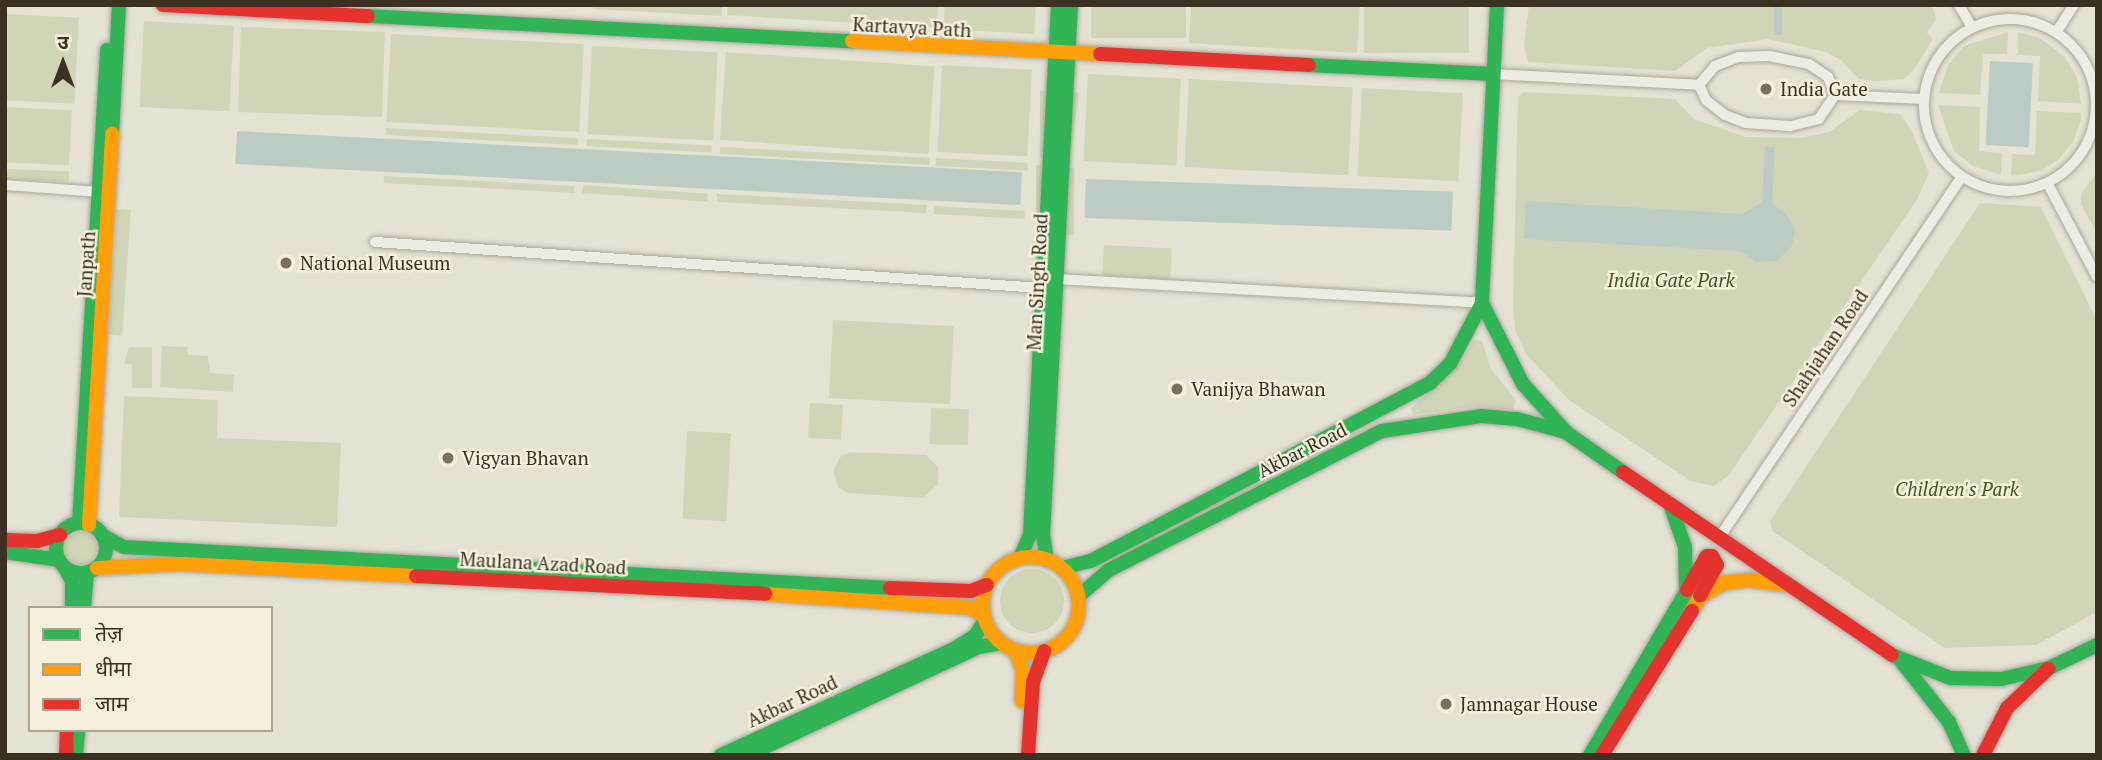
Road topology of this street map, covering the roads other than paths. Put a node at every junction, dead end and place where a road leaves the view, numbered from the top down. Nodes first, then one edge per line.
1 (110, 5) edge
2 (119, 5) edge
3 (163, 5) edge
4 (1058, 5) edge
5 (1072, 5) edge
6 (1497, 5) edge
7 (1959, 5) edge
8 (2074, 5) edge
9 (1971, 26) junction
10 (2057, 31) junction
11 (1062, 55) junction
12 (1492, 75) junction
13 (1699, 85) junction
14 (1835, 95) junction
15 (1923, 99) junction
16 (1961, 178) junction
17 (2048, 184) junction
18 (5, 186) edge
19 (98, 192) junction
20 (375, 242) dead end
21 (2097, 277) edge
22 (1056, 279) junction
23 (1042, 288) junction
24 (1482, 303) junction
25 (1393, 406) junction
26 (1403, 427) junction
27 (1567, 433) junction
28 (1671, 507) junction
29 (84, 524) junction
30 (60, 535) junction
31 (102, 535) junction
32 (5, 540) edge
33 (1724, 542) junction
34 (5, 552) edge
35 (1020, 558) junction
36 (1047, 560) junction
37 (62, 564) junction
38 (1062, 568) junction
39 (92, 570) junction
40 (986, 585) junction
41 (1790, 586) junction
42 (1693, 594) junction
43 (1078, 597) junction
44 (72, 606) edge
45 (84, 606) edge
46 (984, 618) junction
47 (1001, 643) junction
48 (2097, 645) edge
49 (1015, 650) junction
50 (1042, 651) junction
51 (1901, 661) junction
52 (2049, 668) junction
53 (67, 732) edge
54 (78, 732) edge
55 (66, 755) edge
56 (76, 755) edge
57 (721, 755) edge
58 (748, 755) edge
59 (1019, 755) edge
60 (1028, 755) edge
61 (1590, 755) edge
62 (1602, 755) edge
63 (1964, 755) edge
64 (1983, 755) edge

1 - 19 main road, Janpath
2 - 29 main road, Janpath
3 - 11 main road, Kartavya Path
4 - 11 main road, Man Singh Road
5 - 11 main road, Man Singh Road
6 - 12 main road
7 - 9 street
8 - 10 street
9 - 10 street
9 - 15 street
10 - 17 street
11 - 12 main road, Kartavya Path
11 - 22 main road, Man Singh Road
11 - 23 main road, Man Singh Road
12 - 13 street
12 - 24 main road
13 - 14 street
13 - 14 street
14 - 15 street
15 - 16 street
16 - 17 street
16 - 33 street, Shahjahan Road
17 - 21 street
18 - 19 street
19 - 29 main road, Janpath
20 - 23 street
22 - 24 street
22 - 36 main road, Man Singh Road
23 - 35 main road, Man Singh Road
24 - 25 main road, Akbar Road
24 - 27 main road
25 - 26 main road
25 - 38 main road, Akbar Road
26 - 27 main road, Akbar Road
26 - 43 main road, Akbar Road
27 - 28 main road
28 - 33 main road
28 - 42 main road
29 - 30 main road
29 - 31 main road
30 - 32 main road
30 - 37 main road
31 - 39 main road
31 - 40 main road, Maulana Azad Road
33 - 41 main road
33 - 42 main road
34 - 37 main road
35 - 36 main road
35 - 40 main road
36 - 38 main road
37 - 39 main road
37 - 44 main road
38 - 43 main road
39 - 45 main road
39 - 46 main road, Maulana Azad Road
40 - 46 main road
41 - 42 main road
41 - 51 main road
42 - 61 main road
42 - 62 main road
43 - 50 main road
46 - 47 main road
46 - 57 main road, Akbar Road
47 - 49 main road
47 - 58 main road, Akbar Road
48 - 52 main road
49 - 50 main road
49 - 59 main road
50 - 60 main road
51 - 52 main road
51 - 63 main road
52 - 64 main road
53 - 55 main road
54 - 56 main road

